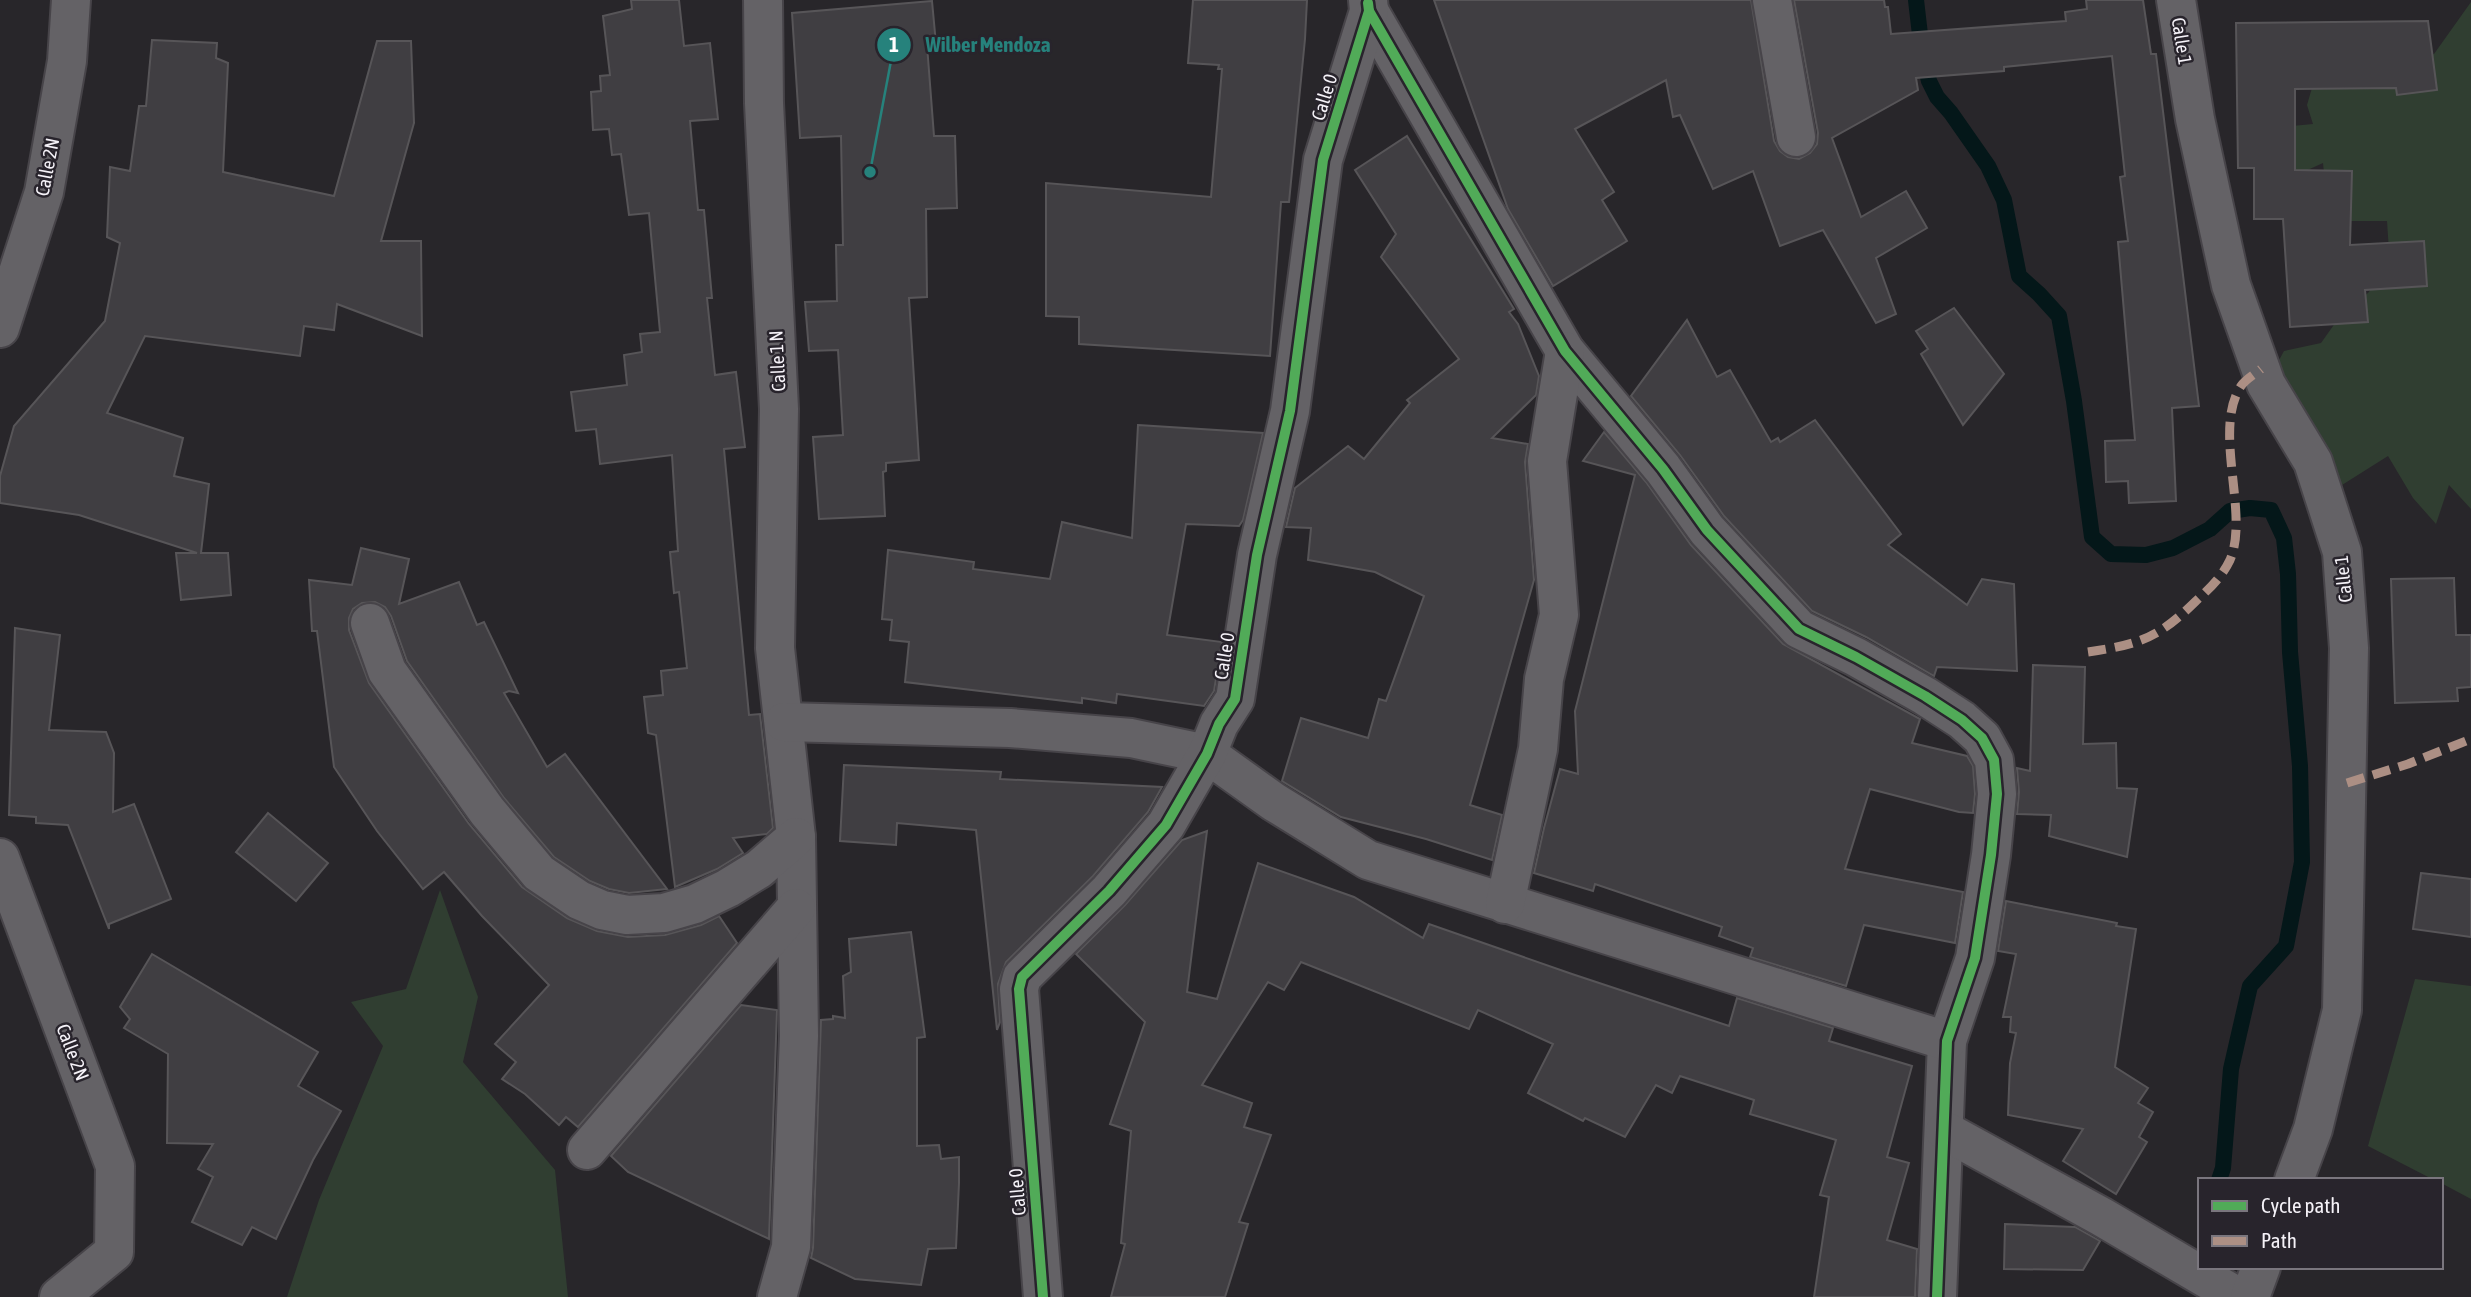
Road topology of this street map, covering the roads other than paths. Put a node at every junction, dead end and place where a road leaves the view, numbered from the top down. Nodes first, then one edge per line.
1 (71, 0) edge
2 (763, 0) edge
3 (1772, 0) edge
4 (2176, 0) edge
5 (1369, 5) edge
6 (1796, 137) dead end
7 (0, 328) edge
8 (1565, 351) junction
9 (370, 623) dead end
10 (784, 722) junction
11 (1207, 754) junction
12 (796, 837) junction
13 (0, 858) edge
14 (1505, 904) junction
15 (796, 908) junction
16 (1947, 1041) junction
17 (1945, 1131) junction
18 (587, 1150) dead end
19 (2295, 1178) edge
20 (2260, 1269) edge
21 (59, 1297) edge
22 (777, 1297) edge
23 (1043, 1297) edge
24 (1937, 1297) edge
25 (2238, 1297) edge
26 (2250, 1297) edge

1 - 7 street, Calle 2N
2 - 10 street, Calle 1 N
3 - 6 street
4 - 19 street, Calle 1
5 - 8 street
5 - 11 street, Calle 0
8 - 14 street
8 - 16 street
9 - 12 street
10 - 11 street
10 - 12 street, Calle 1 N
11 - 14 street
11 - 23 street, Calle 0
12 - 15 street, Calle 1 N
13 - 21 street, Calle 2N
14 - 16 street
15 - 18 street
15 - 22 street, Calle 1 N
16 - 17 street
17 - 24 street
17 - 25 street
20 - 26 street

